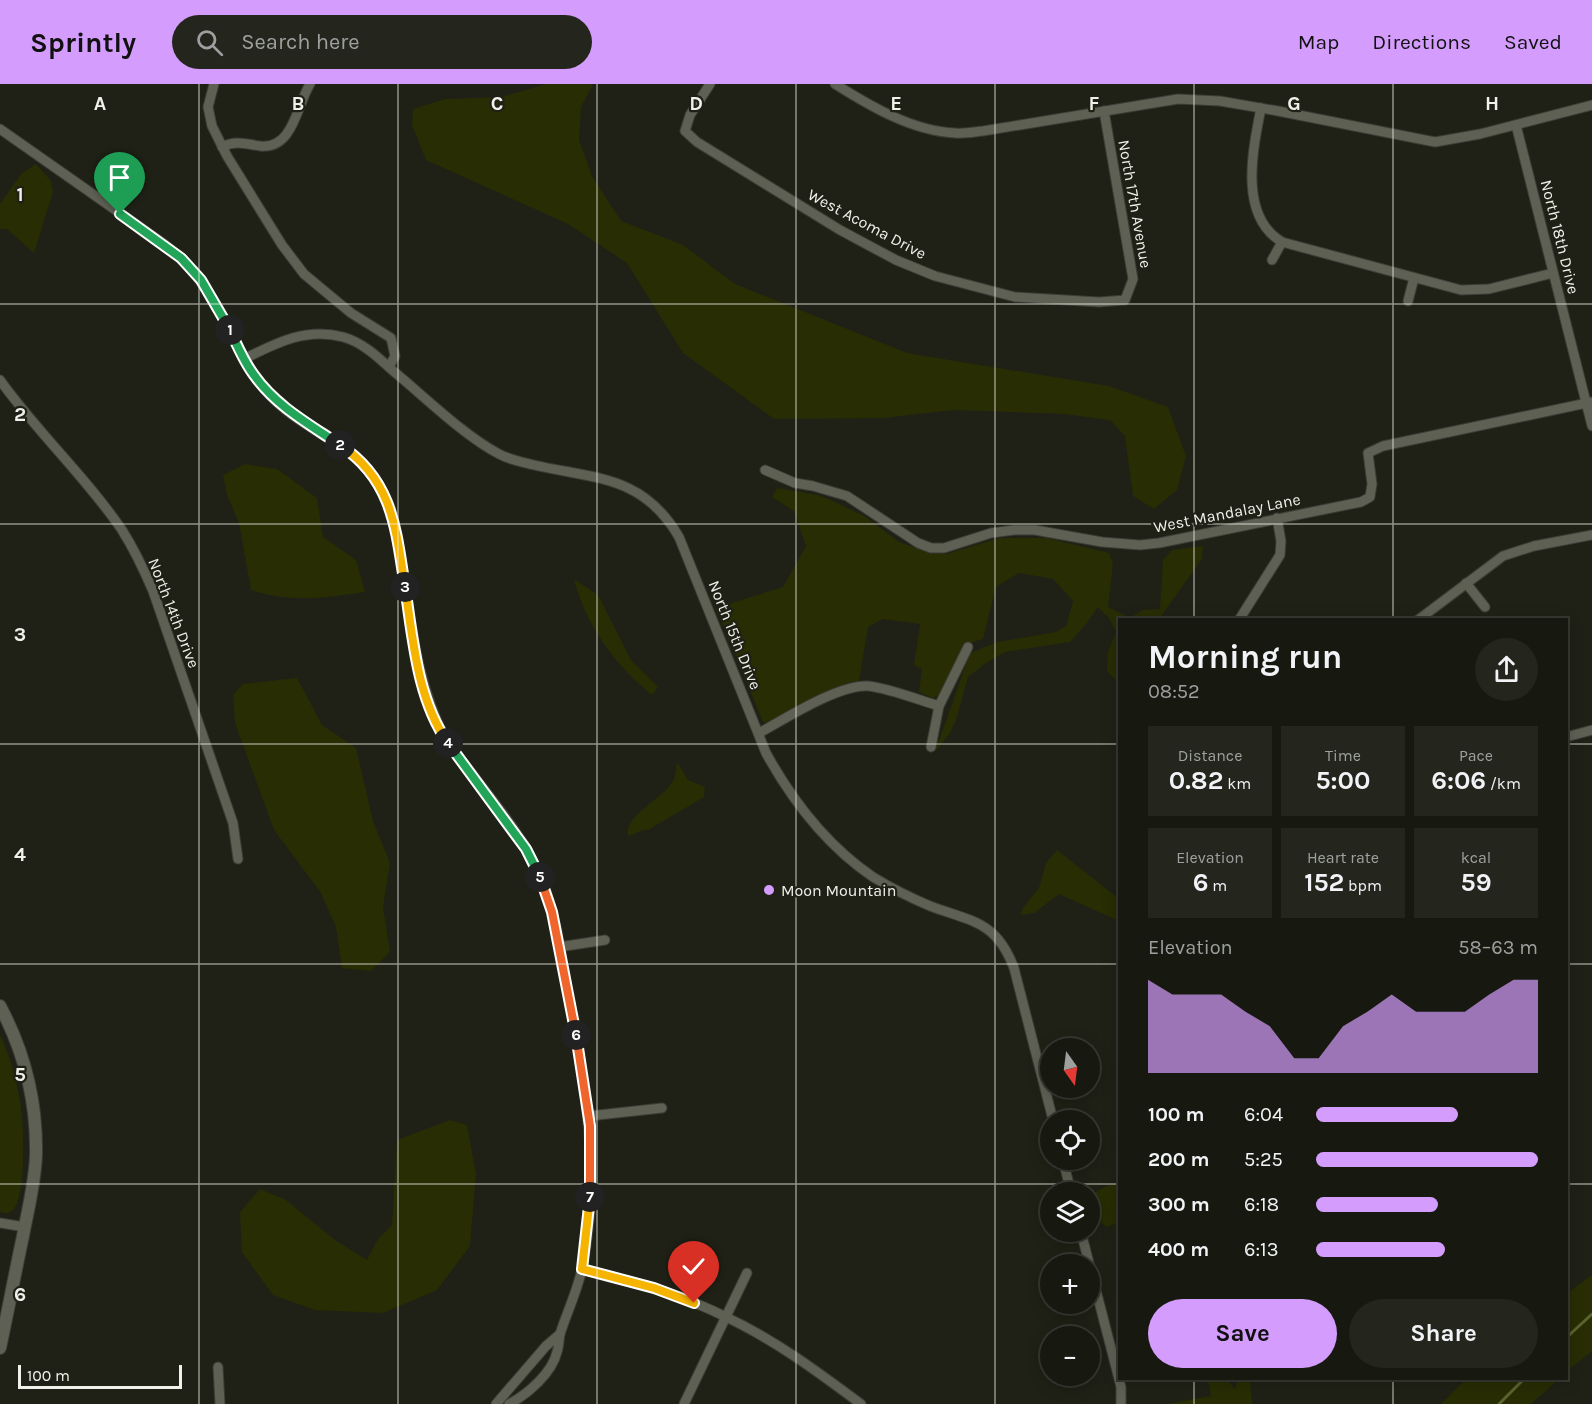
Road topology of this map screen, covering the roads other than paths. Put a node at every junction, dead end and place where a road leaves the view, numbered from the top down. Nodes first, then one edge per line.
1 (214, 84) edge
2 (310, 84) edge
3 (710, 84) edge
4 (835, 84) edge
5 (1592, 105) edge
6 (1261, 108) junction
7 (1104, 111) junction
8 (1516, 125) junction
9 (0, 129) edge
10 (222, 147) junction
11 (1282, 242) junction
12 (1272, 260) dead end
13 (1553, 273) junction
14 (1414, 278) junction
15 (1125, 300) joint
16 (1408, 301) dead end
17 (244, 359) junction
18 (389, 367) junction
19 (0, 380) edge
20 (1589, 402) edge
21 (1592, 426) edge
22 (765, 470) dead end
23 (1277, 518) junction
24 (1592, 535) edge
25 (1466, 583) junction
26 (1485, 607) dead end
27 (1240, 618) edge
28 (1421, 618) edge
29 (968, 647) dead end
30 (939, 706) junction
31 (1592, 730) edge
32 (759, 733) junction
33 (1568, 736) edge
34 (931, 747) dead end
35 (238, 859) dead end
36 (605, 940) dead end
37 (559, 947) junction
38 (0, 1006) edge
39 (662, 1108) dead end
40 (1050, 1110) edge
41 (589, 1116) junction
42 (0, 1223) edge
43 (25, 1227) junction
44 (1084, 1242) edge
45 (582, 1269) junction
46 (747, 1273) dead end
47 (726, 1316) junction
48 (560, 1334) junction
49 (0, 1348) edge
50 (218, 1367) dead end
51 (1118, 1376) edge
52 (1119, 1380) edge
53 (220, 1404) edge
54 (496, 1404) edge
55 (509, 1404) edge
56 (684, 1404) edge
57 (861, 1404) edge
58 (1121, 1404) edge

1 - 10 street
2 - 10 street
3 - 15 street, West Acoma Drive
4 - 7 street
5 - 8 street
6 - 7 street
6 - 8 street
6 - 11 street
7 - 15 street, North 17th Avenue
8 - 13 street, North 18th Drive
9 - 17 street
10 - 18 street
11 - 12 street
11 - 14 street
13 - 14 street
13 - 20 street, North 18th Drive
14 - 16 street
17 - 18 street, North 15th Drive
17 - 37 street
18 - 32 street, North 15th Drive
19 - 35 street, North 14th Drive
20 - 21 street, North 18th Drive
20 - 23 street, West Mandalay Lane
22 - 23 street, West Mandalay Lane
23 - 27 street
24 - 25 street
25 - 26 street
25 - 28 street
29 - 30 street
30 - 32 street
30 - 34 street
31 - 33 street
32 - 40 street, North 15th Drive
36 - 37 street
37 - 41 street
38 - 43 street
39 - 41 street
41 - 45 street
42 - 43 street
43 - 49 street
44 - 51 street
45 - 47 street
45 - 48 street
46 - 47 street
47 - 56 street
47 - 57 street
48 - 54 street
48 - 55 street
50 - 53 street
52 - 58 street

